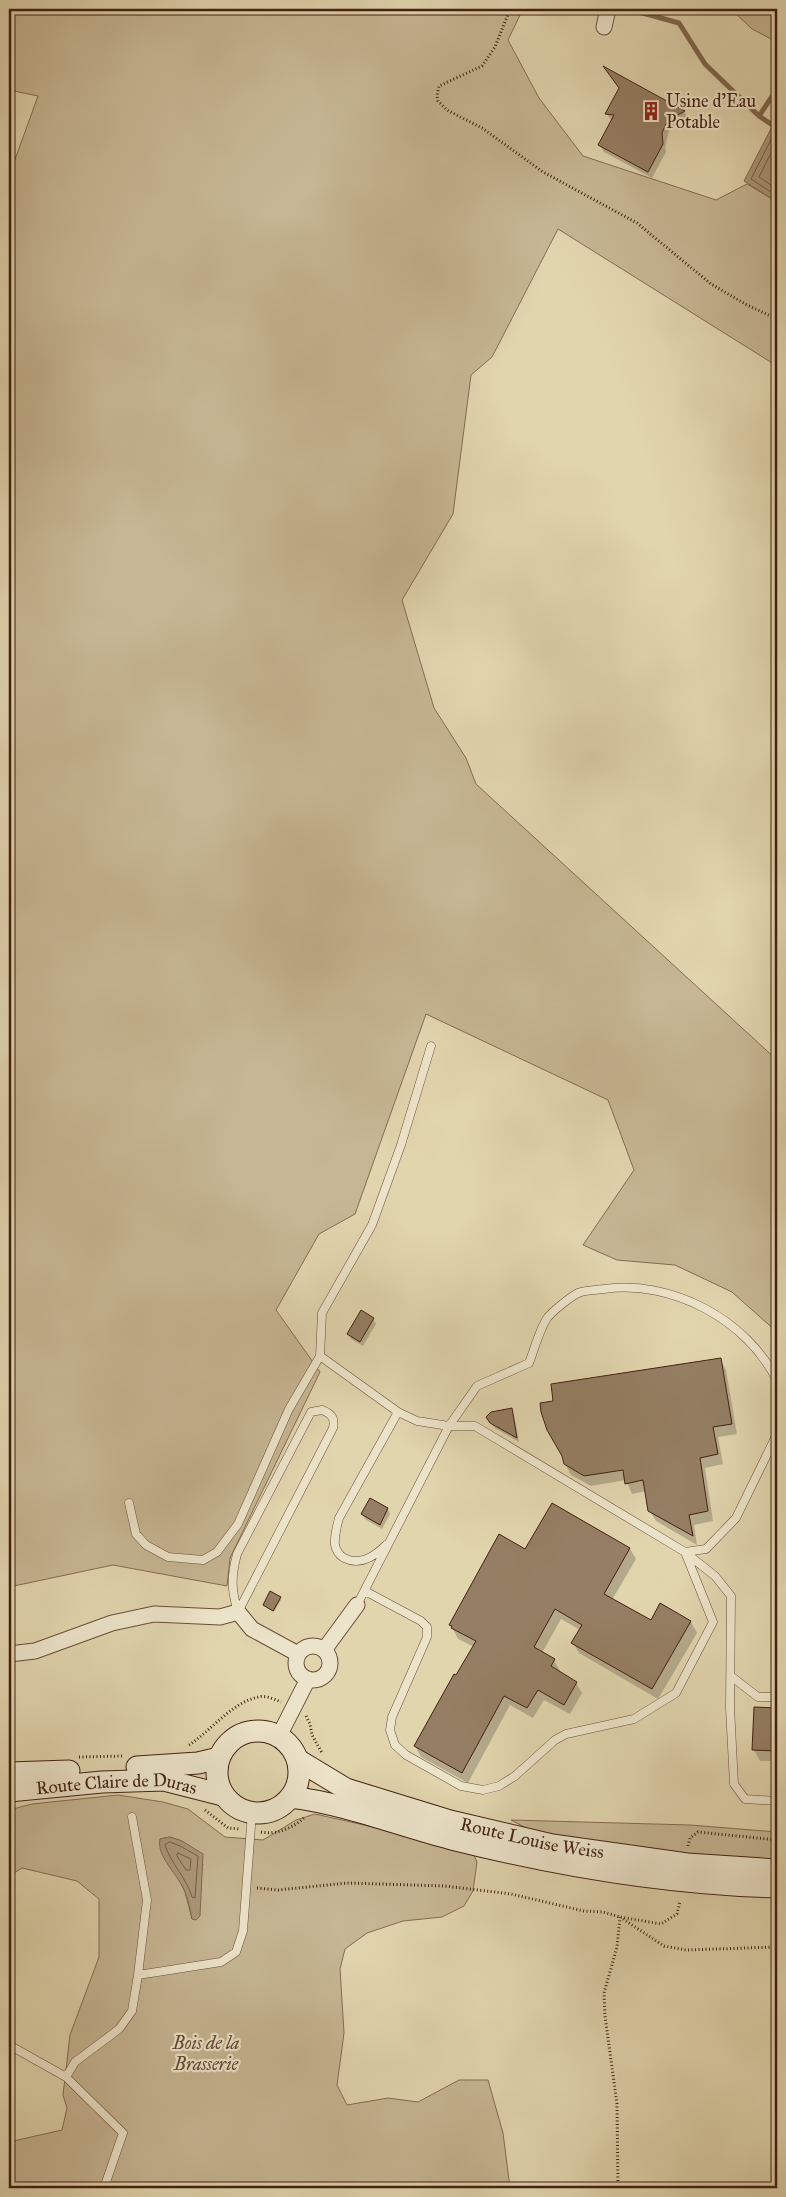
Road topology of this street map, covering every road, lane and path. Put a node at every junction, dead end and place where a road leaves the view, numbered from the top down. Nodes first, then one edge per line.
1 (510, 9) edge
2 (608, 9) edge
3 (604, 27) dead end
4 (777, 319) edge
5 (431, 1046) dead end
6 (772, 1048) dead end
7 (777, 1052) edge
8 (320, 1356) junction
9 (777, 1381) edge
10 (398, 1412) junction
11 (449, 1426) junction
12 (777, 1434) edge
13 (129, 1503) dead end
14 (391, 1540) junction
15 (685, 1552) junction
16 (365, 1591) junction
17 (357, 1605) joint
18 (238, 1612) junction
19 (324, 1650) junction
20 (9, 1654) edge
21 (298, 1654) junction
22 (732, 1677) junction
23 (308, 1679) junction
24 (777, 1697) edge
25 (279, 1736) junction
26 (195, 1742) dead end
27 (183, 1750) dead end
28 (125, 1756) dead end
29 (77, 1757) dead end
30 (219, 1758) junction
31 (298, 1760) junction
32 (9, 1773) edge
33 (9, 1791) edge
34 (223, 1795) junction
35 (291, 1797) junction
36 (777, 1800) edge
37 (252, 1813) junction
38 (132, 1817) dead end
39 (777, 1840) edge
40 (687, 1849) dead end
41 (777, 1870) edge
42 (246, 1887) junction
43 (777, 1887) edge
44 (680, 1901) dead end
45 (620, 1917) junction
46 (777, 1947) edge
47 (138, 1975) junction
48 (9, 2045) edge
49 (66, 2077) junction
50 (104, 2188) edge
51 (618, 2188) edge

1 - 4 path
2 - 3 street
5 - 8 lane
6 - 7 path
8 - 10 lane
8 - 13 lane
9 - 11 lane
10 - 11 lane
10 - 14 lane
11 - 14 lane
11 - 15 lane
12 - 15 lane
14 - 16 lane
15 - 16 lane
15 - 22 lane
16 - 17 lane
17 - 19 street
18 - 18 lane
18 - 20 street
18 - 21 street
19 - 21 street
19 - 23 street
21 - 23 street
22 - 24 lane
22 - 36 lane
23 - 25 street
25 - 30 main road
25 - 31 main road
26 - 27 path
28 - 29 path
30 - 32 main road, Route Claire de Duras
30 - 34 main road
31 - 35 main road
31 - 41 main road, Route Louise Weiss
33 - 34 main road, Route Claire de Duras
34 - 37 main road
35 - 37 main road
35 - 43 main road, Route Louise Weiss
37 - 42 lane
38 - 47 lane
39 - 40 path
42 - 45 path
42 - 47 lane
44 - 45 path
45 - 46 path
45 - 51 path
47 - 49 lane
48 - 49 lane
49 - 50 lane

